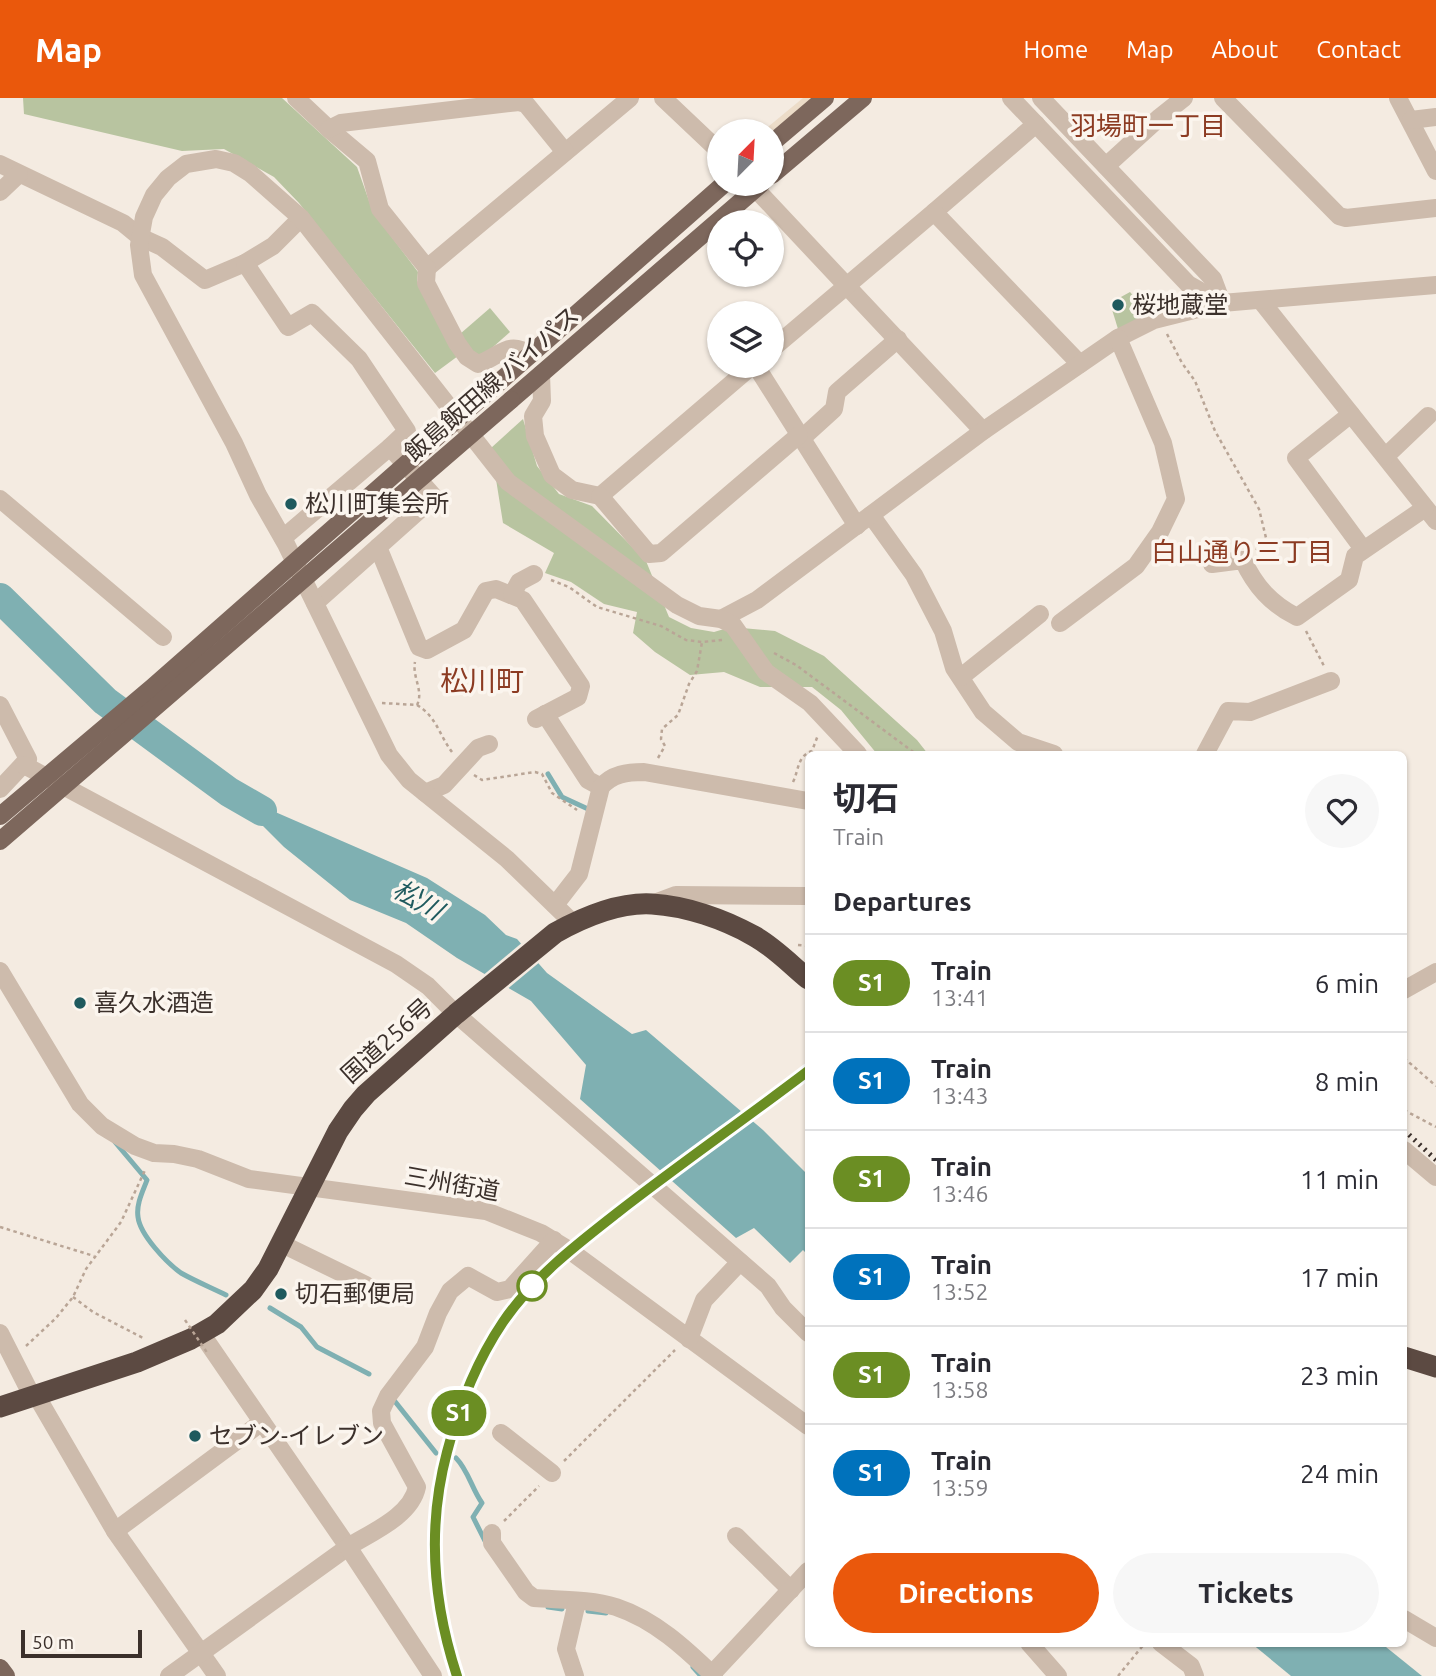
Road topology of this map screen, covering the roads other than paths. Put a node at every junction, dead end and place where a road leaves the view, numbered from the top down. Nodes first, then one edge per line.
1 (296, 98) edge
2 (630, 98) edge
3 (663, 98) edge
4 (825, 98) edge
5 (863, 98) edge
6 (1011, 98) edge
7 (1041, 98) edge
8 (1184, 98) edge
9 (1223, 98) edge
10 (1398, 98) edge
11 (1436, 117) edge
12 (1411, 120) junction
13 (1036, 124) junction
14 (328, 129) junction
15 (784, 133) edge
16 (707, 140) edge
17 (565, 152) junction
18 (0, 164) edge
19 (784, 165) edge
20 (1106, 166) junction
21 (1436, 172) edge
22 (19, 174) junction
23 (0, 192) edge
24 (710, 196) edge
25 (745, 196) edge
26 (765, 196) edge
27 (1436, 208) edge
28 (934, 212) junction
29 (302, 218) junction
30 (140, 237) junction
31 (245, 263) junction
32 (427, 268) junction
33 (848, 285) junction
34 (1436, 285) edge
35 (1261, 301) junction
36 (1222, 303) junction
37 (1118, 338) junction
38 (784, 339) edge
39 (898, 339) junction
40 (530, 355) junction
41 (1080, 364) junction
42 (541, 374) junction
43 (740, 378) edge
44 (762, 378) edge
45 (1351, 414) junction
46 (1428, 416) dead end
47 (983, 430) junction
48 (800, 437) junction
49 (390, 447) junction
50 (1386, 456) junction
51 (600, 496) junction
52 (0, 499) edge
53 (871, 515) junction
54 (1431, 515) edge
55 (857, 526) junction
56 (283, 538) junction
57 (378, 547) junction
58 (1363, 549) junction
59 (1212, 564) dead end
60 (534, 574) road end
61 (512, 595) junction
62 (315, 603) junction
63 (1040, 614) dead end
64 (721, 619) junction
65 (1060, 623) dead end
66 (163, 637) dead end
67 (961, 677) junction
68 (1331, 681) road end
69 (0, 705) edge
70 (489, 744) dead end
71 (855, 751) edge
72 (1045, 751) edge
73 (1207, 751) edge
74 (24, 765) junction
75 (601, 787) junction
76 (0, 789) edge
77 (425, 793) junction
78 (805, 800) edge
79 (0, 816) edge
80 (0, 841) edge
81 (805, 896) edge
82 (652, 904) junction
83 (555, 905) junction
84 (564, 928) junction
85 (0, 971) edge
86 (1436, 972) edge
87 (805, 977) edge
88 (1407, 988) edge
89 (457, 1012) junction
90 (1407, 1153) edge
91 (1436, 1177) edge
92 (310, 1188) junction
93 (554, 1240) junction
94 (282, 1244) junction
95 (740, 1262) junction
96 (366, 1285) dead end
97 (805, 1330) edge
98 (0, 1333) edge
99 (201, 1334) junction
100 (688, 1338) junction
101 (1407, 1358) edge
102 (1436, 1367) edge
103 (34, 1396) junction
104 (0, 1407) edge
105 (262, 1422) junction
106 (805, 1424) edge
107 (501, 1433) dead end
108 (551, 1474) road end
109 (116, 1531) junction
110 (492, 1533) road end
111 (736, 1536) dead end
112 (348, 1547) junction
113 (805, 1574) edge
114 (791, 1590) junction
115 (577, 1602) junction
116 (1407, 1621) edge
117 (1436, 1638) edge
118 (1033, 1647) edge
119 (1166, 1647) edge
120 (200, 1653) junction
121 (0, 1668) edge
122 (713, 1675) edge
123 (6, 1676) edge
124 (169, 1676) edge
125 (217, 1676) edge
126 (433, 1676) edge
127 (575, 1676) edge
128 (1058, 1676) edge
129 (1195, 1676) edge

1 - 14 street
2 - 17 street
3 - 16 street
4 - 15 main road
5 - 19 main road
6 - 13 street
7 - 20 street
8 - 20 street
9 - 27 street
10 - 12 street
11 - 12 street
12 - 21 street
13 - 28 street
13 - 36 street
14 - 17 street
14 - 32 street
17 - 32 street
18 - 22 street
20 - 36 street
22 - 23 street
22 - 30 street
24 - 40 main road, 飯島飯田線 バイパス
25 - 42 main road, 飯島飯田線 バイパス
26 - 33 street
28 - 33 street
28 - 41 street
29 - 30 street
29 - 31 street
29 - 64 street
30 - 31 street
30 - 56 street
31 - 49 street
32 - 40 street
33 - 38 street
33 - 39 street
34 - 35 street
35 - 36 street
35 - 45 street
36 - 37 street
37 - 41 street
37 - 65 street
39 - 47 street
39 - 48 street
40 - 79 main road, 飯島飯田線 バイパス, bridge
41 - 47 street
42 - 51 street
42 - 80 main road, 飯島飯田線 バイパス, bridge
43 - 51 street
44 - 48 street
45 - 50 street
45 - 58 street
46 - 50 street
47 - 53 street
48 - 51 street
48 - 55 street
49 - 56 street
49 - 57 street
50 - 54 street
52 - 66 street
53 - 55 street
53 - 67 street
54 - 58 street
55 - 64 street
56 - 62 street
57 - 61 street
57 - 62 street
58 - 59 street
60 - 61 street
61 - 75 street
62 - 77 street
63 - 67 street
64 - 71 street
67 - 72 street
68 - 73 street
69 - 74 street
70 - 77 street
74 - 76 street
74 - 89 street
75 - 78 street
75 - 83 street
77 - 83 street
81 - 82 street
82 - 84 highway, 国道256号
82 - 87 highway, 国道256号
83 - 84 street
84 - 89 highway, 国道256号
85 - 92 street, 三州街道
86 - 88 street
89 - 92 highway, 国道256号
89 - 95 street
90 - 91 street
92 - 93 street, 三州街道
92 - 94 highway, 国道256号
93 - 100 street, 三州街道
93 - 112 street
94 - 96 street
94 - 99 highway, 国道256号
95 - 97 street
95 - 100 street
98 - 103 street
99 - 103 highway, 国道256号
99 - 105 street
100 - 106 street, 三州街道
101 - 102 highway
103 - 104 highway, 国道256号
103 - 109 street
105 - 109 street
105 - 112 street
107 - 108 street
109 - 120 street
110 - 115 street
111 - 114 street
112 - 120 street
112 - 126 street
113 - 114 street
114 - 122 street
115 - 122 street
115 - 127 street
116 - 117 street
118 - 128 street
119 - 129 street
120 - 124 street
120 - 125 street
121 - 123 main road

